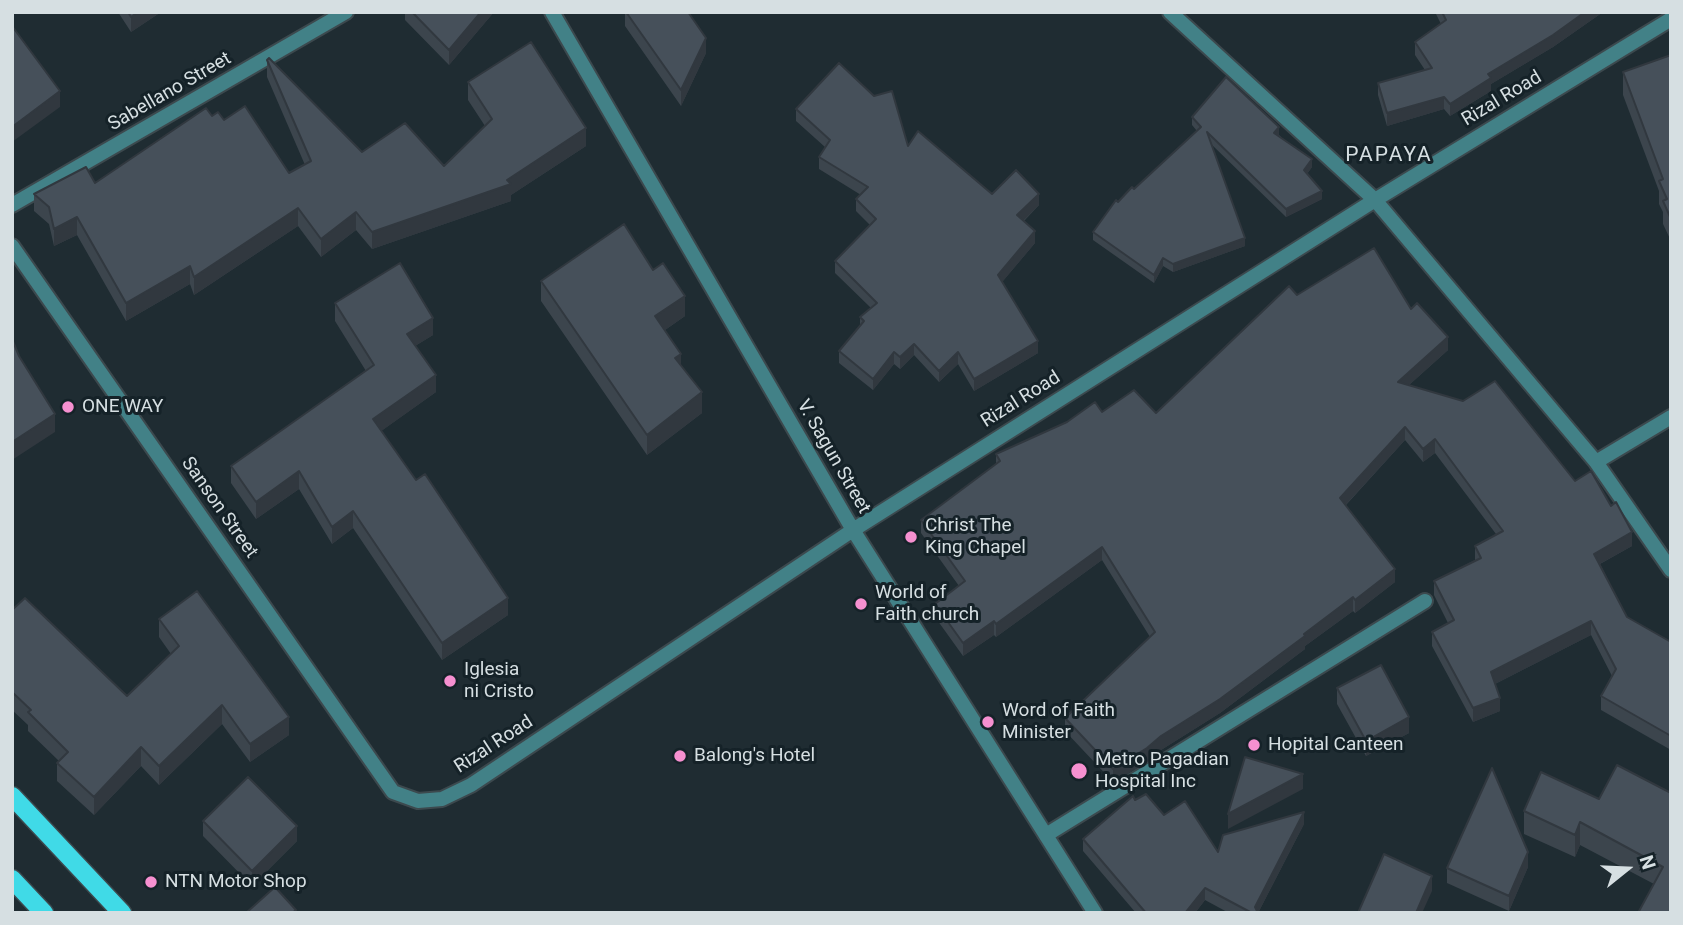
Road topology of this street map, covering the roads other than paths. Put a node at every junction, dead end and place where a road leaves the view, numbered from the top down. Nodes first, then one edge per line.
1 (346, 12) edge
2 (552, 12) edge
3 (1170, 12) edge
4 (1671, 19) edge
5 (1375, 200) junction
6 (12, 205) edge
7 (12, 246) edge
8 (1671, 417) edge
9 (1596, 462) junction
10 (853, 530) junction
11 (1671, 570) edge
12 (1425, 601) dead end
13 (393, 792) joint
14 (12, 796) edge
15 (1046, 835) junction
16 (12, 880) edge
17 (44, 913) edge
18 (122, 913) edge
19 (1096, 913) edge

1 - 6 street, Sabellano Street
2 - 10 street, V. Sagun Street
3 - 5 street
4 - 5 street, Rizal Road
5 - 9 street
5 - 10 street, Rizal Road
7 - 13 street, Sanson Street
8 - 9 street
9 - 11 street
10 - 13 street, Rizal Road
10 - 15 street, V. Sagun Street
12 - 15 street
14 - 18 main road
15 - 19 street, V. Sagun Street
16 - 17 main road

